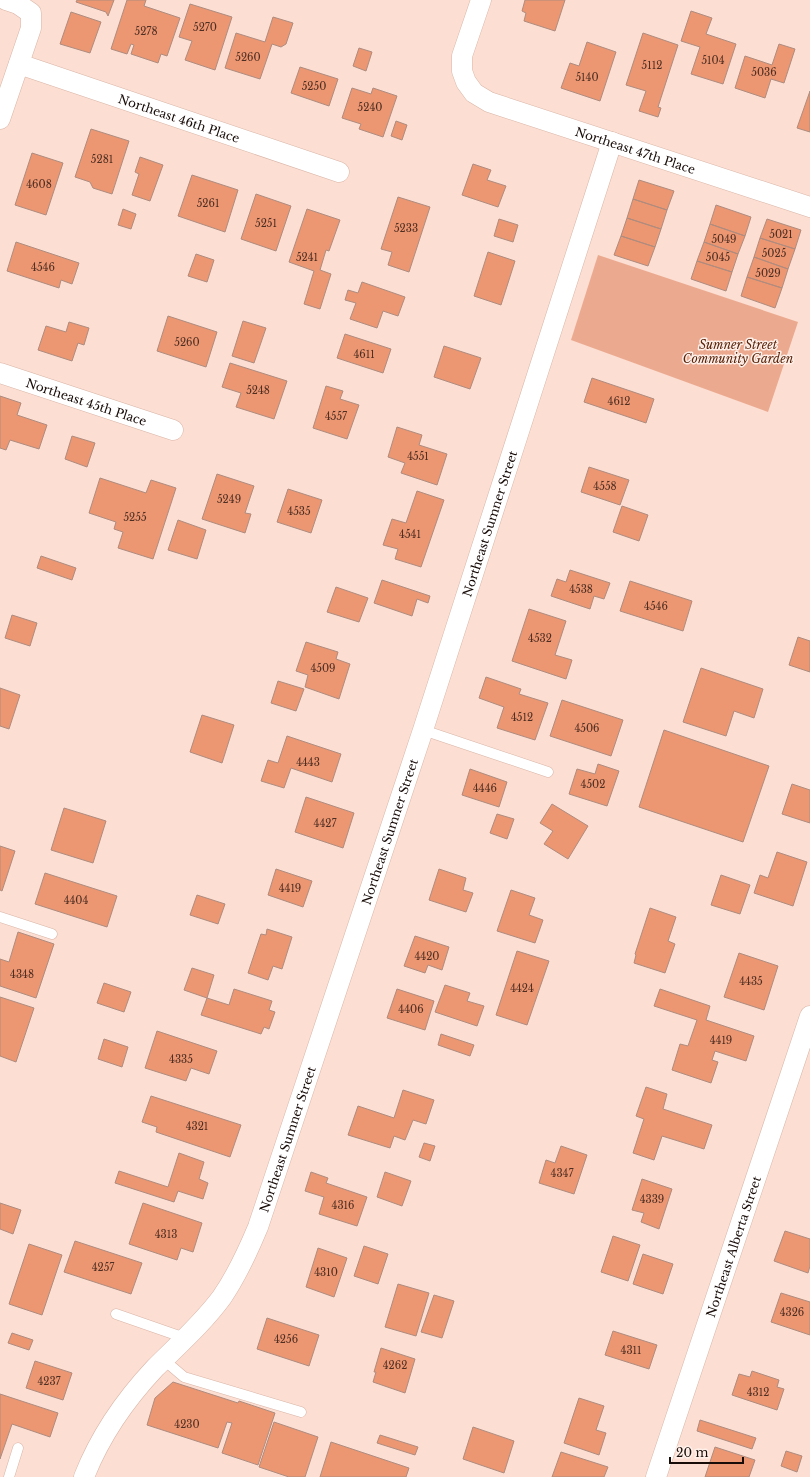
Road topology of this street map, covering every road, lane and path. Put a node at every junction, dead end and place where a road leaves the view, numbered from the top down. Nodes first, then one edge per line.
1 (6, 0) edge
2 (481, 0) edge
3 (18, 64) junction
4 (0, 119) edge
5 (612, 142) junction
6 (339, 172) dead end
7 (810, 207) edge
8 (0, 373) edge
9 (173, 430) dead end
10 (423, 730) junction
11 (548, 772) dead end
12 (0, 917) edge
13 (52, 934) dead end
14 (810, 1016) edge
15 (116, 1314) dead end
16 (185, 1338) junction
17 (164, 1360) junction
18 (301, 1412) dead end
19 (18, 1448) dead end
20 (9, 1477) edge
21 (84, 1477) edge
22 (656, 1477) edge

1 - 3 street
2 - 5 street, Northeast 47th Place
3 - 4 street
3 - 6 street, Northeast 46th Place
5 - 7 street, Northeast 47th Place
5 - 10 street, Northeast Sumner Street
8 - 9 street, Northeast 45th Place
10 - 11 lane
10 - 16 street, Northeast Sumner Street
12 - 13 lane
14 - 22 street, Northeast Alberta Street
15 - 16 lane
16 - 17 street, Northeast Sumner Street
17 - 18 lane
17 - 21 street, Northeast Sumner Street
19 - 20 lane

